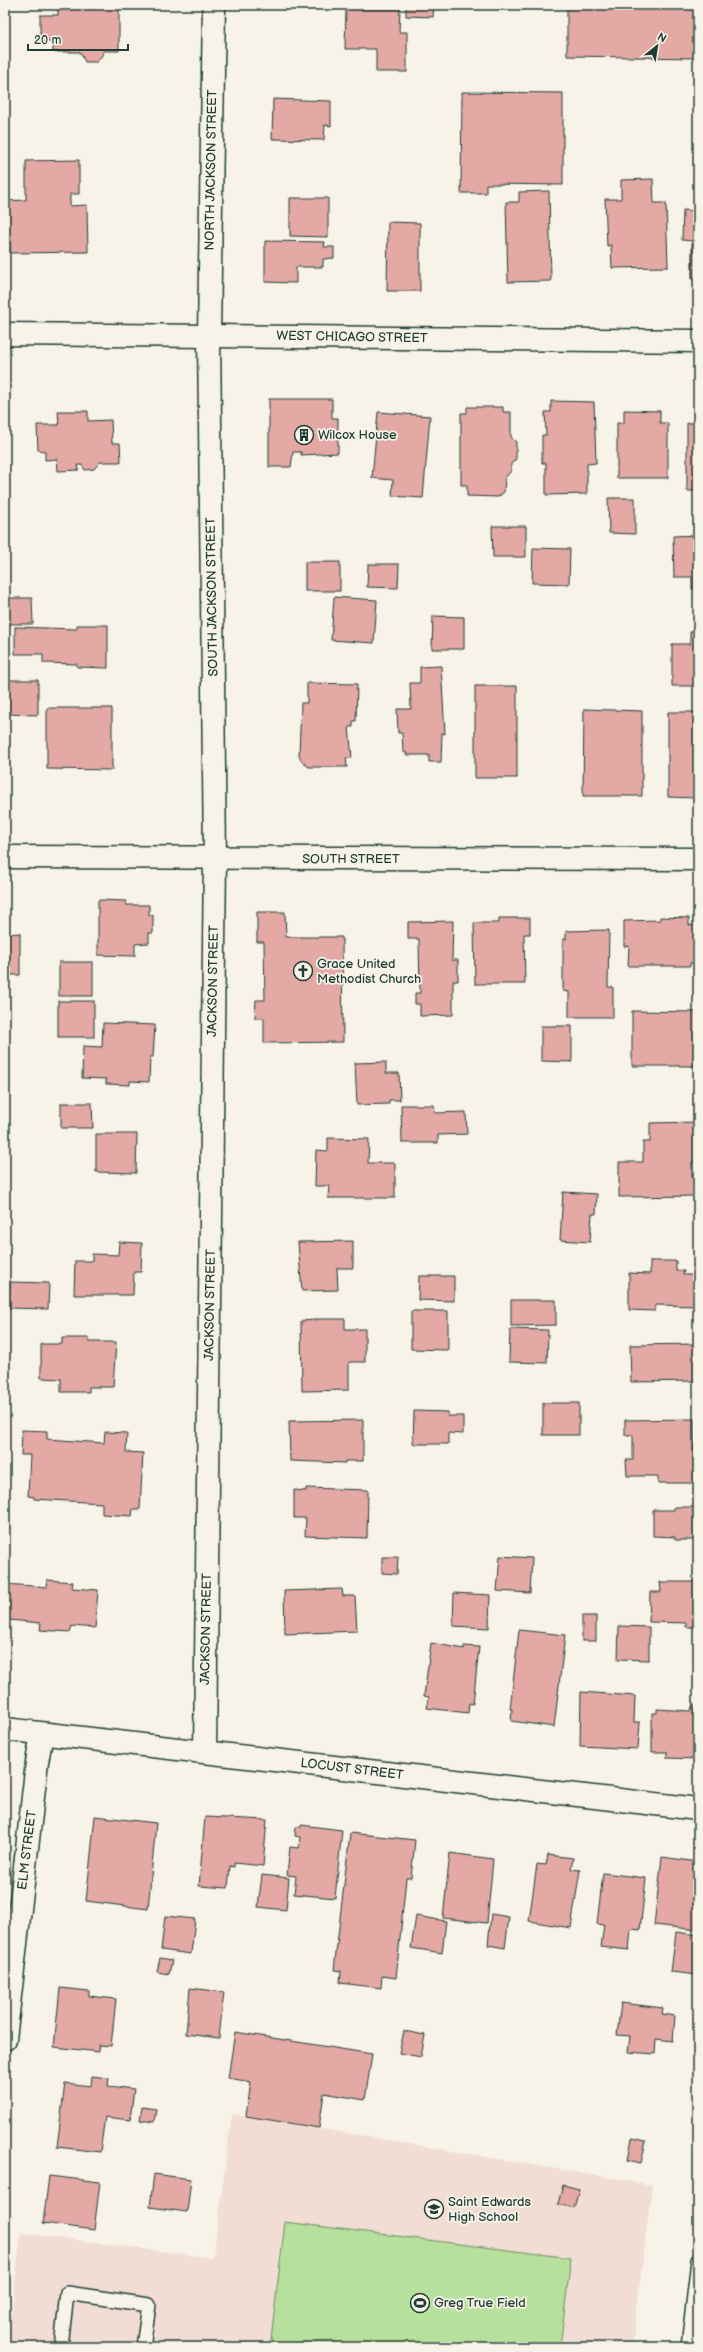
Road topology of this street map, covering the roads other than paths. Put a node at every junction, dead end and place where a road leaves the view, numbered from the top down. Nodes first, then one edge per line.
1 (214, 5) edge
2 (5, 334) edge
3 (209, 336) junction
4 (698, 341) edge
5 (5, 857) edge
6 (215, 858) junction
7 (698, 860) edge
8 (5, 1729) edge
9 (42, 1734) junction
10 (205, 1752) junction
11 (698, 1809) edge
12 (5, 2039) edge
13 (698, 2260) edge
14 (61, 2347) edge
15 (144, 2347) edge
16 (688, 2347) edge

1 - 3 street, NORTH JACKSON STREET
2 - 3 street, WEST CHICAGO STREET
3 - 4 street, WEST CHICAGO STREET
3 - 6 street, SOUTH JACKSON STREET
5 - 6 street, SOUTH STREET
6 - 7 street, SOUTH STREET
6 - 10 street, JACKSON STREET
8 - 9 street, LOCUST STREET
9 - 10 street, LOCUST STREET
9 - 12 street, ELM STREET
10 - 11 street, LOCUST STREET
13 - 16 lane
14 - 15 lane

